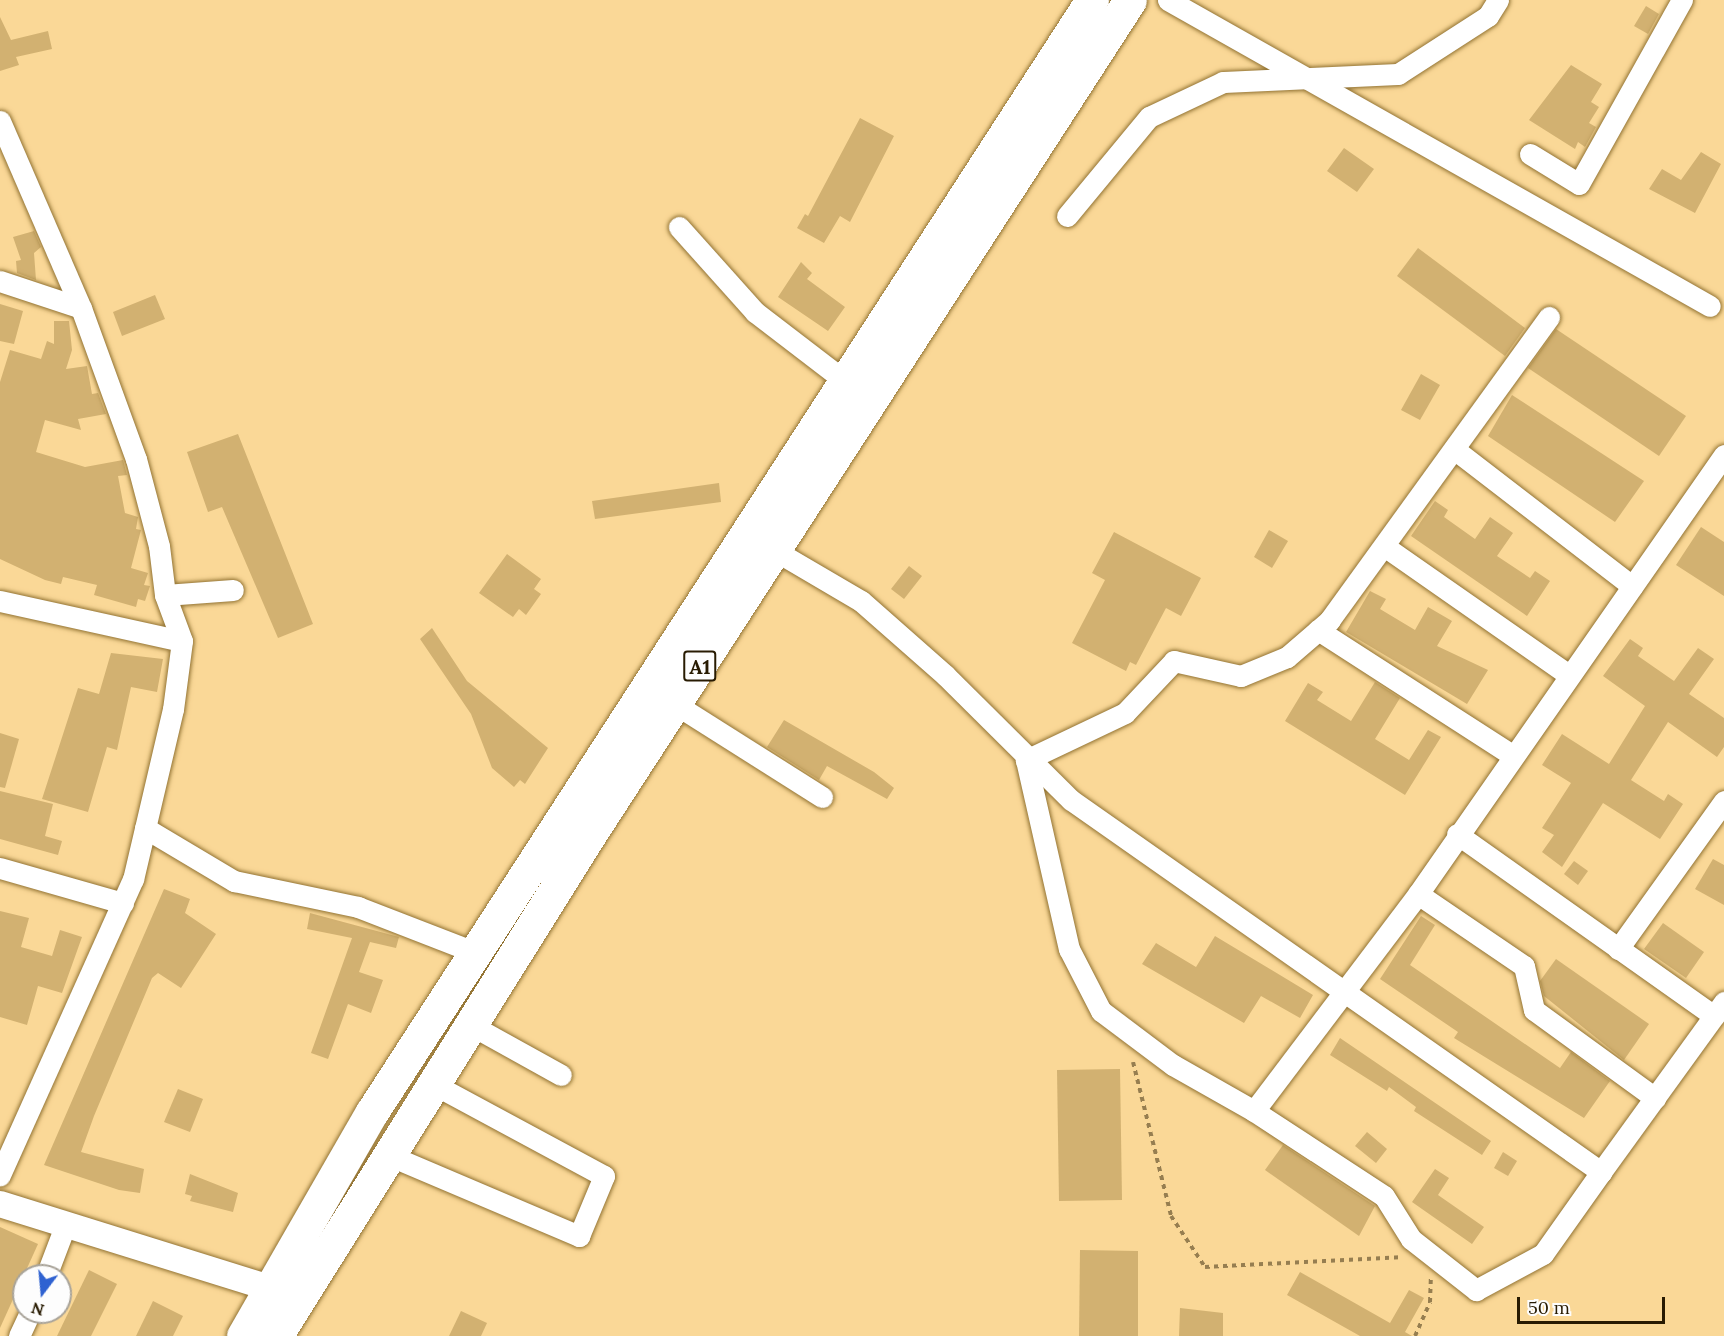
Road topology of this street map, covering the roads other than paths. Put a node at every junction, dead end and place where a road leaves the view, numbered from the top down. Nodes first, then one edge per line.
1 (1092, 0) edge
2 (1130, 0) edge
3 (1168, 0) edge
4 (1498, 0) edge
5 (1682, 0) edge
6 (1301, 75) junction
7 (0, 121) edge
8 (1530, 154) dead end
9 (1067, 216) dead end
10 (679, 227) dead end
11 (0, 281) edge
12 (1710, 306) dead end
13 (81, 308) junction
14 (1549, 318) dead end
15 (844, 381) junction
16 (1454, 449) junction
17 (1724, 455) edge
18 (1384, 546) junction
19 (774, 550) junction
20 (1632, 586) junction
21 (233, 590) dead end
22 (165, 595) junction
23 (0, 601) edge
24 (1318, 630) junction
25 (182, 641) junction
26 (1569, 675) junction
27 (675, 704) junction
28 (1512, 755) junction
29 (1026, 760) junction
30 (822, 797) dead end
31 (1724, 801) edge
32 (145, 828) junction
33 (1457, 834) junction
34 (0, 868) edge
35 (1418, 894) junction
36 (123, 903) junction
37 (1618, 950) junction
38 (474, 952) junction
39 (1346, 991) junction
40 (1719, 1009) edge
41 (469, 1024) junction
42 (561, 1075) dead end
43 (431, 1083) junction
44 (1655, 1098) junction
45 (1254, 1111) junction
46 (386, 1154) junction
47 (1601, 1172) junction
48 (0, 1175) edge
49 (0, 1204) edge
50 (65, 1226) junction
51 (51, 1264) edge
52 (269, 1288) junction
53 (243, 1336) edge
54 (276, 1336) edge

1 - 15 highway, A1
2 - 19 highway, A1
3 - 6 street
4 - 6 street
5 - 8 street
6 - 9 street
6 - 12 street
7 - 13 street
10 - 15 street
11 - 13 street
13 - 22 street
14 - 16 street
15 - 38 highway, A1
16 - 18 street
16 - 20 street
17 - 20 street
18 - 24 street
18 - 26 street
19 - 27 highway, A1
19 - 29 street
20 - 26 street
21 - 22 street
22 - 25 street
23 - 25 street
24 - 28 street
24 - 29 street
25 - 32 street
26 - 28 street
27 - 30 street
27 - 41 highway, A1
28 - 33 street
29 - 39 street
29 - 45 street
31 - 37 street
32 - 36 street
32 - 38 street
33 - 35 street
33 - 37 street
34 - 36 street
35 - 39 street
35 - 44 street
36 - 48 street
37 - 40 street
38 - 52 highway, A1
39 - 45 street
39 - 47 street
40 - 44 street
41 - 42 street
41 - 43 highway, A1
43 - 46 highway, A1
43 - 46 street
44 - 47 street
45 - 47 street
46 - 54 highway, A1
49 - 50 street
50 - 51 street
50 - 52 street
52 - 53 highway, A1

